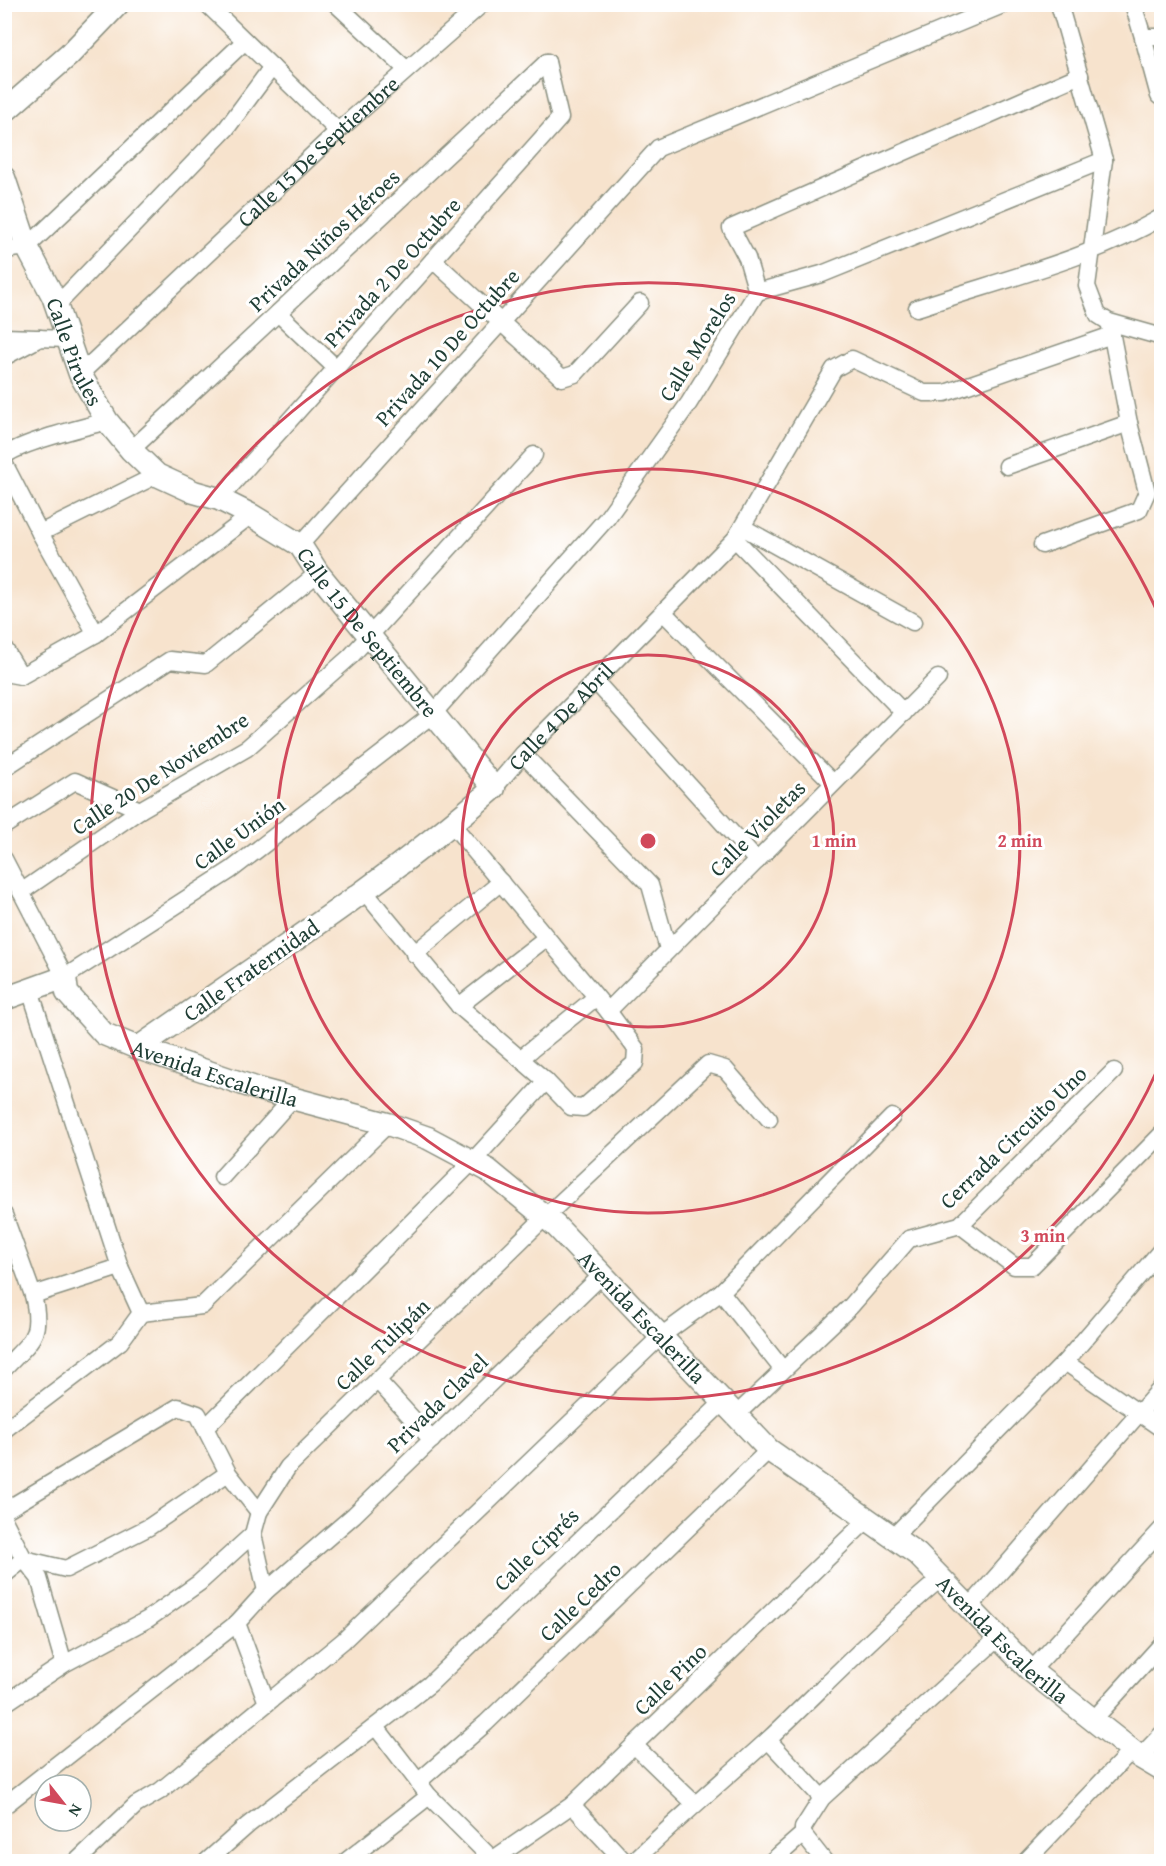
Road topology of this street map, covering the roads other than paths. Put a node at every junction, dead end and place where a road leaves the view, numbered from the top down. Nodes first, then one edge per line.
1 (118, 4) edge
2 (207, 4) edge
3 (336, 4) edge
4 (1005, 4) edge
5 (1059, 4) edge
6 (1133, 4) edge
7 (480, 5) edge
8 (1143, 36) junction
9 (1161, 37) edge
10 (245, 41) junction
11 (547, 62) joint
12 (272, 67) junction
13 (406, 69) junction
14 (1080, 75) junction
15 (1160, 96) dead end
16 (4, 112) edge
17 (338, 131) junction
18 (1104, 160) junction
19 (4, 178) edge
20 (1161, 217) edge
21 (27, 246) junction
22 (4, 250) edge
23 (1091, 250) junction
24 (433, 260) junction
25 (758, 292) junction
26 (640, 303) dead end
27 (56, 306) junction
28 (917, 308) dead end
29 (278, 313) junction
30 (501, 321) junction
31 (1111, 328) junction
32 (4, 337) edge
33 (41, 338) junction
34 (1161, 338) edge
35 (68, 339) junction
36 (4, 357) edge
37 (336, 368) junction
38 (80, 374) junction
39 (107, 421) junction
40 (1129, 423) junction
41 (131, 450) junction
42 (534, 455) dead end
43 (4, 457) edge
44 (4, 463) edge
45 (1007, 466) dead end
46 (157, 475) junction
47 (219, 498) junction
48 (251, 515) junction
49 (40, 533) junction
50 (740, 533) junction
51 (300, 545) junction
52 (1042, 545) dead end
53 (318, 573) junction
54 (664, 614) junction
55 (914, 622) dead end
56 (96, 634) junction
57 (371, 635) junction
58 (4, 648) edge
59 (13, 674) edge
60 (938, 678) dead end
61 (596, 682) junction
62 (904, 714) junction
63 (432, 715) junction
64 (523, 754) junction
65 (4, 768) edge
66 (833, 783) junction
67 (494, 788) junction
68 (140, 810) junction
69 (452, 824) junction
70 (4, 826) edge
71 (4, 859) edge
72 (757, 861) junction
73 (501, 882) junction
74 (364, 891) junction
75 (21, 892) junction
76 (546, 938) junction
77 (668, 949) junction
78 (414, 954) junction
79 (65, 977) junction
80 (30, 990) junction
81 (595, 998) junction
82 (4, 999) edge
83 (459, 1006) junction
84 (608, 1011) junction
85 (138, 1048) junction
86 (520, 1059) junction
87 (1114, 1071) dead end
88 (546, 1081) junction
89 (293, 1098) junction
90 (892, 1117) dead end
91 (769, 1119) dead end
92 (388, 1124) junction
93 (1161, 1134) edge
94 (472, 1162) junction
95 (222, 1177) dead end
96 (4, 1215) edge
97 (545, 1217) junction
98 (960, 1225) junction
99 (1161, 1248) edge
100 (120, 1267) junction
101 (602, 1275) junction
102 (721, 1292) junction
103 (33, 1295) junction
104 (141, 1313) junction
105 (661, 1336) junction
106 (1065, 1362) junction
107 (4, 1369) edge
108 (783, 1370) junction
109 (377, 1380) junction
110 (1161, 1387) edge
111 (731, 1408) junction
112 (1140, 1413) junction
113 (202, 1421) junction
114 (1161, 1429) edge
115 (4, 1430) edge
116 (432, 1440) junction
117 (769, 1450) junction
118 (228, 1473) junction
119 (4, 1511) edge
120 (259, 1512) junction
121 (868, 1519) junction
122 (4, 1520) edge
123 (1161, 1529) edge
124 (253, 1534) junction
125 (893, 1537) junction
126 (24, 1559) junction
127 (4, 1575) edge
128 (940, 1579) junction
129 (266, 1591) junction
130 (968, 1609) junction
131 (237, 1623) junction
132 (998, 1638) junction
133 (1161, 1644) edge
134 (64, 1664) junction
135 (1031, 1671) junction
136 (267, 1703) junction
137 (4, 1704) edge
138 (1094, 1719) junction
139 (376, 1726) junction
140 (1161, 1734) edge
141 (768, 1740) junction
142 (634, 1745) junction
143 (1136, 1754) junction
144 (1161, 1770) edge
145 (418, 1782) junction
146 (429, 1796) junction
147 (822, 1798) junction
148 (694, 1803) junction
149 (572, 1805) junction
150 (4, 1806) edge
151 (802, 1834) junction
152 (491, 1860) edge
153 (76, 1862) edge
154 (206, 1862) edge
155 (345, 1862) edge
156 (625, 1862) edge
157 (633, 1862) edge
158 (771, 1862) edge
159 (825, 1862) edge
160 (1025, 1862) edge

1 - 16 main road
2 - 10 street
3 - 13 street
4 - 30 street, Privada 10 De Octubre
5 - 14 street
6 - 8 street
7 - 13 street, Calle 15 De Septiembre
8 - 9 street
8 - 15 street
10 - 12 street
10 - 21 street
11 - 24 street, Privada 2 De Octubre
11 - 29 street, Privada Niños Héroes
12 - 17 street
12 - 27 street
13 - 17 street, Calle 15 De Septiembre
14 - 18 street
14 - 25 street, Calle Morelos
17 - 38 street, Calle 15 De Septiembre
18 - 23 street
18 - 25 street
19 - 21 main road, Calle Pirules
20 - 23 street
21 - 22 street
21 - 27 main road, Calle Pirules
23 - 28 street
23 - 31 street
24 - 30 street
24 - 37 street, Privada 2 De Octubre
25 - 63 street, Calle Morelos
26 - 30 street
27 - 35 main road, Calle Pirules
29 - 37 street
29 - 41 street, Privada Niños Héroes
30 - 51 street, Privada 10 De Octubre
31 - 34 street
31 - 40 street
31 - 50 street, Calle 4 De Abril
32 - 33 street
33 - 35 street
33 - 36 street
35 - 38 main road, Calle Pirules
37 - 47 street, Privada 2 De Octubre
38 - 39 main road, Calle Pirules
39 - 41 main road, Calle 15 De Septiembre
39 - 43 street, Calle Pirules
40 - 45 street
40 - 52 street
41 - 46 main road, Calle 15 De Septiembre
42 - 57 street, Calle 20 De Noviembre
44 - 49 street
46 - 47 main road, Calle 15 De Septiembre
46 - 49 street
47 - 48 main road, Calle 15 De Septiembre
48 - 51 main road, Calle 15 De Septiembre
48 - 56 street
49 - 56 street
50 - 54 street, Calle 4 De Abril
50 - 55 street
50 - 62 street
51 - 53 main road, Calle 15 De Septiembre
53 - 57 main road, Calle 15 De Septiembre
53 - 65 street
54 - 61 street, Calle 4 De Abril
54 - 66 street
56 - 59 street
57 - 63 main road, Calle 15 De Septiembre
57 - 68 street, Calle 20 De Noviembre
58 - 59 street
60 - 62 street, Calle Violetas
61 - 64 street, Calle 4 De Abril
61 - 72 street
62 - 66 street, Calle Violetas
63 - 67 main road, Calle 15 De Septiembre
63 - 79 street, Calle Unión
64 - 67 street, Calle 4 De Abril
64 - 77 street
66 - 72 street, Calle Violetas
67 - 69 main road, Calle 4 De Abril
68 - 70 street
68 - 75 street, Calle 20 De Noviembre
69 - 73 street
69 - 74 main road, Calle 4 De Abril
71 - 75 street
72 - 77 street, Calle Violetas
73 - 76 street
73 - 78 street
74 - 78 street
74 - 85 main road, Calle Fraternidad
75 - 79 street
76 - 81 street
76 - 83 street
77 - 84 street, Calle Violetas
78 - 83 street
79 - 80 main road
79 - 85 main road, Avenida Escalerilla
80 - 82 main road
80 - 100 street
81 - 84 street
81 - 86 street
83 - 86 street
84 - 88 street
85 - 89 main road, Avenida Escalerilla
86 - 88 street
87 - 98 street, Cerrada Circuito Uno
88 - 94 street
89 - 92 main road, Avenida Escalerilla
89 - 95 street
90 - 102 street
91 - 97 street, Calle Tulipán
92 - 94 main road, Avenida Escalerilla
92 - 104 street
93 - 98 street
94 - 97 main road, Avenida Escalerilla
94 - 113 street
96 - 103 street
97 - 101 main road, Avenida Escalerilla
97 - 109 street, Calle Tulipán
98 - 108 street, Cerrada Circuito Uno
99 - 106 street
100 - 103 street
100 - 104 street
101 - 105 main road, Avenida Escalerilla
101 - 116 street, Privada Clavel
102 - 105 street
102 - 108 street
103 - 107 street
104 - 115 street
105 - 111 main road, Avenida Escalerilla
105 - 136 street
106 - 112 street
106 - 125 street
108 - 111 street, Cerrada Circuito Uno
109 - 116 street
109 - 120 street, Calle Tulipán
110 - 112 street
111 - 117 main road, Avenida Escalerilla
111 - 139 street, Calle Ciprés
112 - 114 street
112 - 130 street
113 - 118 street
113 - 119 street
116 - 129 street, Privada Clavel
117 - 121 main road, Avenida Escalerilla
117 - 145 street, Calle Cedro
118 - 120 street
118 - 126 street
120 - 124 street, Calle Tulipán
121 - 125 main road, Avenida Escalerilla
121 - 142 street, Calle Pino
122 - 126 street
123 - 135 street
124 - 129 street
124 - 134 street
125 - 128 main road, Avenida Escalerilla
126 - 127 street
126 - 134 street
128 - 130 main road, Avenida Escalerilla
128 - 141 street
129 - 131 street, Privada Clavel
130 - 132 main road, Avenida Escalerilla
131 - 136 street
131 - 150 street, Privada Clavel
132 - 135 main road, Avenida Escalerilla
132 - 147 street
133 - 138 street
134 - 137 street
135 - 138 main road, Avenida Escalerilla
136 - 153 street
138 - 143 main road, Avenida Escalerilla
139 - 145 street
139 - 154 street, Calle Ciprés
140 - 143 street
141 - 147 street
141 - 148 street
142 - 148 street
142 - 149 street, Calle Pino
143 - 144 main road, Avenida Escalerilla
143 - 160 street
145 - 146 street
146 - 152 street
146 - 155 street
147 - 151 street
148 - 157 street
149 - 152 street, Calle Pino
149 - 156 street
151 - 158 street
151 - 159 street

